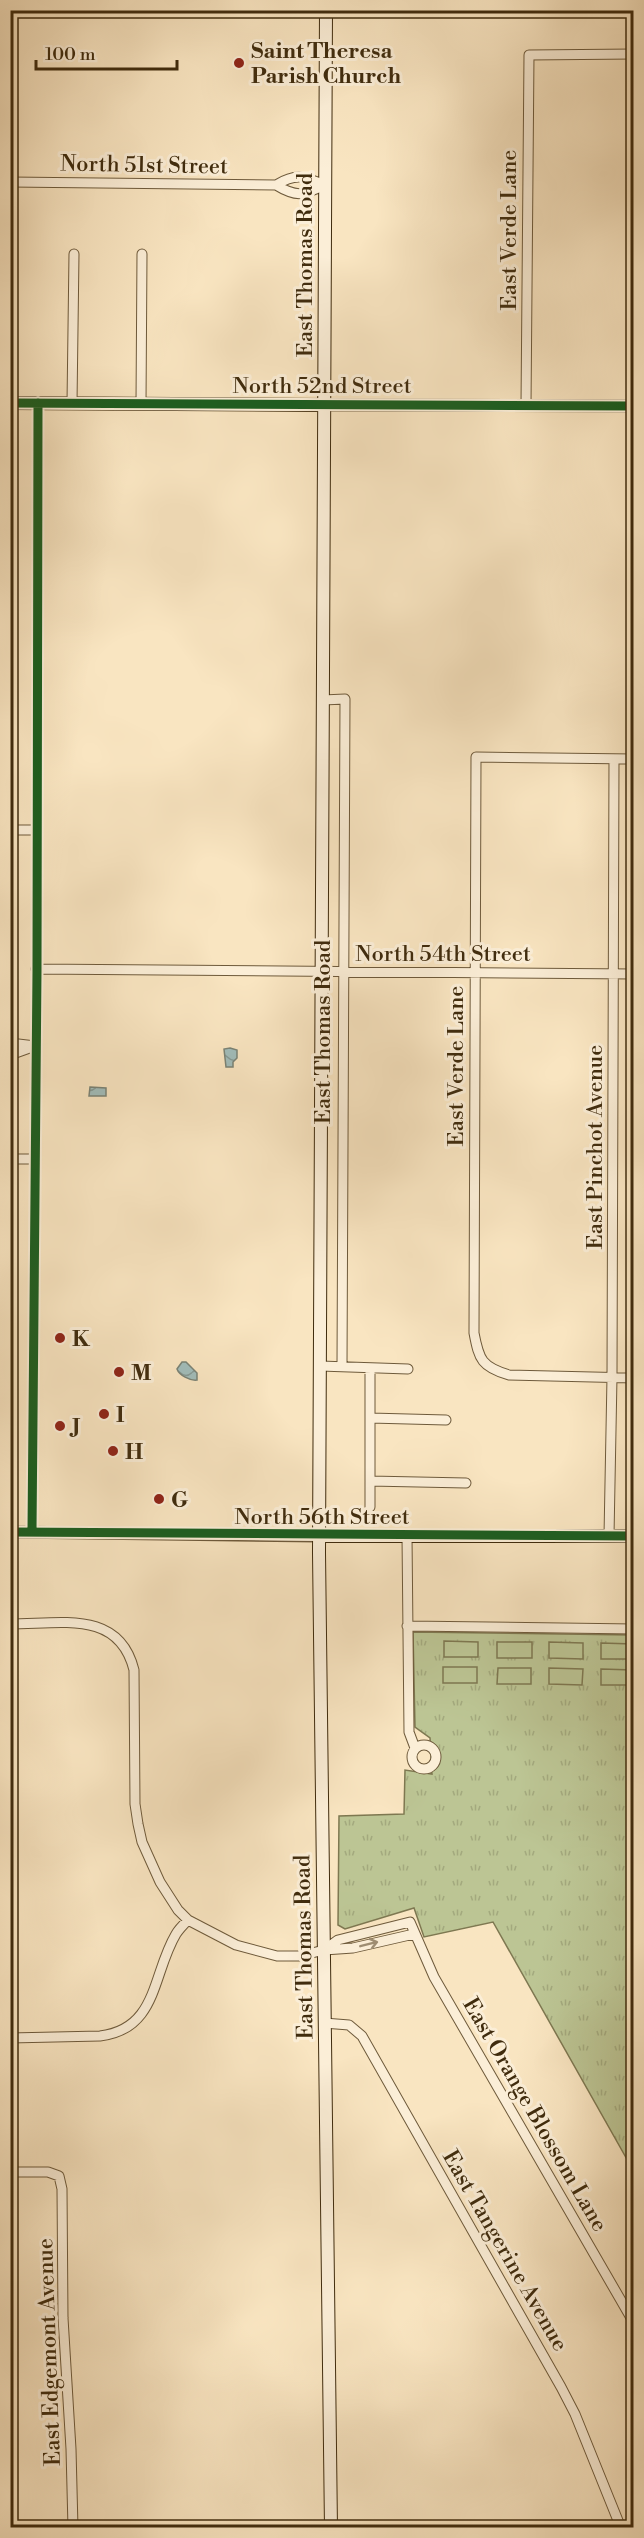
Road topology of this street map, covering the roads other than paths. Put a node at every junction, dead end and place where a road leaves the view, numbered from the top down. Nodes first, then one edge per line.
1 (326, 10) edge
2 (633, 54) edge
3 (10, 182) edge
4 (276, 185) junction
5 (325, 185) junction
6 (74, 254) dead end
7 (142, 254) dead end
8 (10, 403) edge
9 (38, 403) junction
10 (72, 403) junction
11 (141, 403) junction
12 (324, 405) junction
13 (526, 405) junction
14 (633, 406) edge
15 (323, 700) junction
16 (614, 759) junction
17 (633, 759) edge
18 (10, 830) edge
19 (36, 830) junction
20 (36, 969) junction
21 (321, 972) junction
22 (343, 972) junction
23 (475, 972) junction
24 (614, 974) junction
25 (633, 974) edge
26 (10, 1043) edge
27 (35, 1046) junction
28 (10, 1055) edge
29 (10, 1159) edge
30 (34, 1159) junction
31 (320, 1366) junction
32 (342, 1366) junction
33 (370, 1369) junction
34 (408, 1369) dead end
35 (612, 1377) junction
36 (633, 1378) edge
37 (370, 1418) junction
38 (446, 1420) dead end
39 (370, 1481) junction
40 (466, 1483) dead end
41 (370, 1507) dead end
42 (32, 1531) junction
43 (10, 1532) edge
44 (319, 1536) junction
45 (406, 1536) junction
46 (609, 1536) junction
47 (633, 1536) edge
48 (10, 1624) edge
49 (407, 1626) junction
50 (633, 1629) edge
51 (415, 1748) dead end
52 (188, 1920) junction
53 (414, 1934) junction
54 (324, 1950) junction
55 (324, 2023) junction
56 (10, 2038) edge
57 (10, 2172) edge
58 (633, 2323) edge
59 (73, 2528) edge
60 (331, 2528) edge
61 (621, 2528) edge

1 - 5 main road, East Thomas Road
2 - 13 street, East Verde Lane
3 - 4 street, North 51st Street
4 - 5 street, North 51st Street
4 - 5 street, North 51st Street
5 - 12 main road, East Thomas Road
6 - 10 street
7 - 11 street
8 - 9 main road, North 52nd Street
9 - 10 main road, North 52nd Street
9 - 19 street
10 - 11 main road, North 52nd Street
11 - 12 main road, North 52nd Street
12 - 13 street, North 52nd Street
12 - 15 main road, East Thomas Road
13 - 14 street, North 52nd Street
15 - 21 main road, East Thomas Road
15 - 22 street, East Thomas Road
16 - 17 street
16 - 23 street, East Verde Lane
16 - 24 street, East Pinchot Avenue
18 - 19 street
19 - 20 street
20 - 21 street, North 54th Street
20 - 27 street
21 - 22 street, North 54th Street
21 - 31 main road, East Thomas Road
22 - 23 street, North 54th Street
22 - 32 street, East Thomas Road
23 - 24 street, North 54th Street
23 - 35 street, East Verde Lane
24 - 25 street, North 54th Street
24 - 35 street, East Pinchot Avenue
26 - 27 street
27 - 28 street
27 - 30 street
29 - 30 street
30 - 42 street
31 - 32 street
31 - 44 main road, East Thomas Road
32 - 33 street
33 - 34 street
33 - 37 street
35 - 36 street
35 - 46 street, East Pinchot Avenue
37 - 38 street
37 - 39 street
39 - 40 street
39 - 41 street
42 - 43 street, North 56th Street
42 - 44 street, North 56th Street
44 - 45 main road, North 56th Street
44 - 54 main road, East Thomas Road
45 - 46 main road, North 56th Street
45 - 49 street
46 - 47 main road, North 56th Street
48 - 52 street
49 - 50 street
49 - 51 street
52 - 54 street
52 - 56 street
54 -> 53 street
53 - 54 street, East Orange Blossom Lane
53 - 58 street, East Orange Blossom Lane
54 - 55 main road, East Thomas Road
55 - 60 main road, East Thomas Road
55 - 61 street, East Tangerine Avenue
57 - 59 street, East Edgemont Avenue

